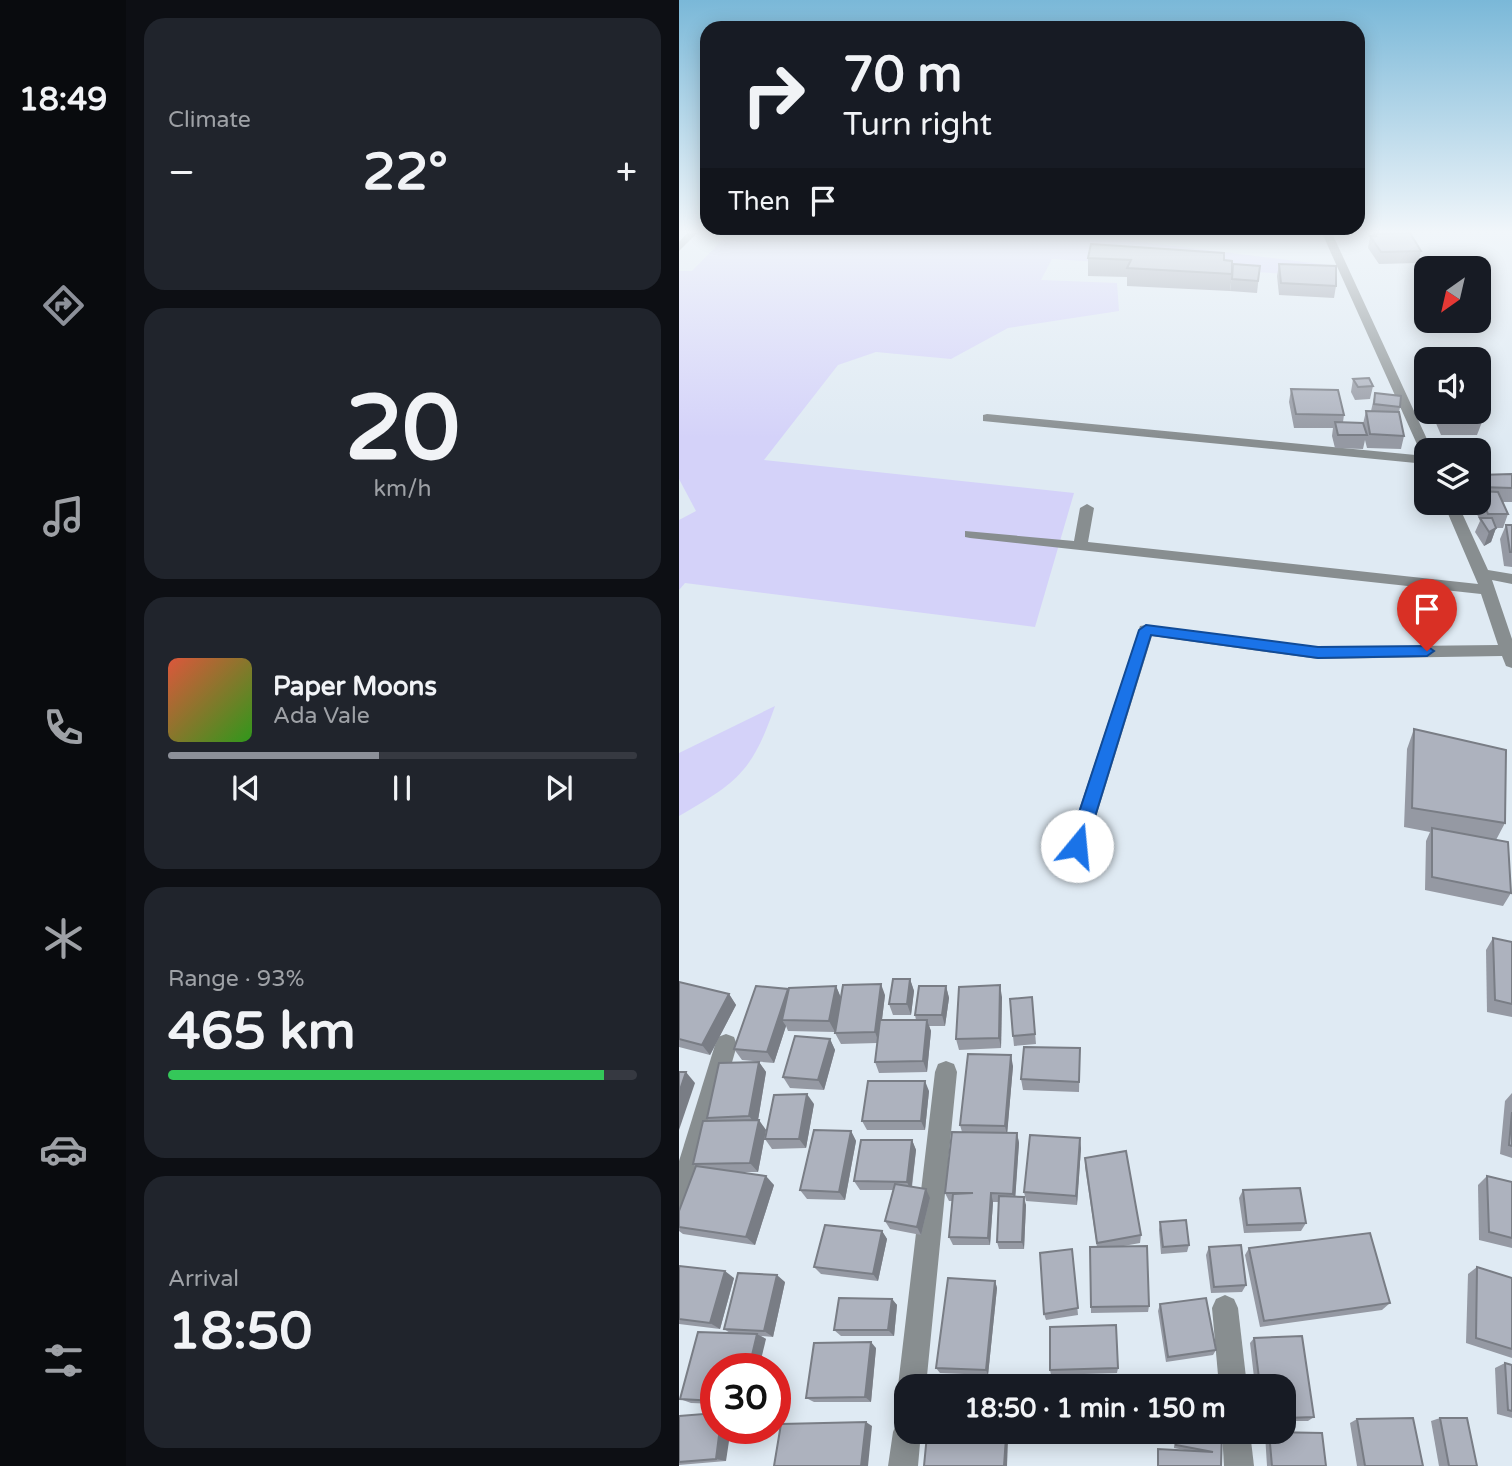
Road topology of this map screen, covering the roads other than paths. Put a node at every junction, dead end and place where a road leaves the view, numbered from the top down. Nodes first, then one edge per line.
1 (1358, 301) edge
2 (987, 418) dead end
3 (1420, 438) edge
4 (1414, 459) edge
5 (1087, 508) dead end
6 (1456, 515) edge
7 (970, 534) dead end
8 (1080, 546) junction
9 (1482, 573) junction
10 (1512, 579) edge
11 (1487, 590) junction
12 (1510, 656) edge
13 (1077, 846) dead end
14 (726, 1045) dead end
15 (946, 1072) dead end
16 (679, 1201) edge
17 (1226, 1308) dead end
18 (913, 1374) edge
19 (1232, 1374) edge
20 (906, 1444) edge
21 (1237, 1444) edge
22 (903, 1466) edge
23 (1239, 1466) edge

1 - 3 street
2 - 4 street
5 - 8 street
6 - 9 street
7 - 8 street
8 - 11 street
9 - 10 street
9 - 11 street
11 - 12 street
12 - 13 street
14 - 16 street
15 - 18 street
17 - 19 street
20 - 22 street
21 - 23 street

